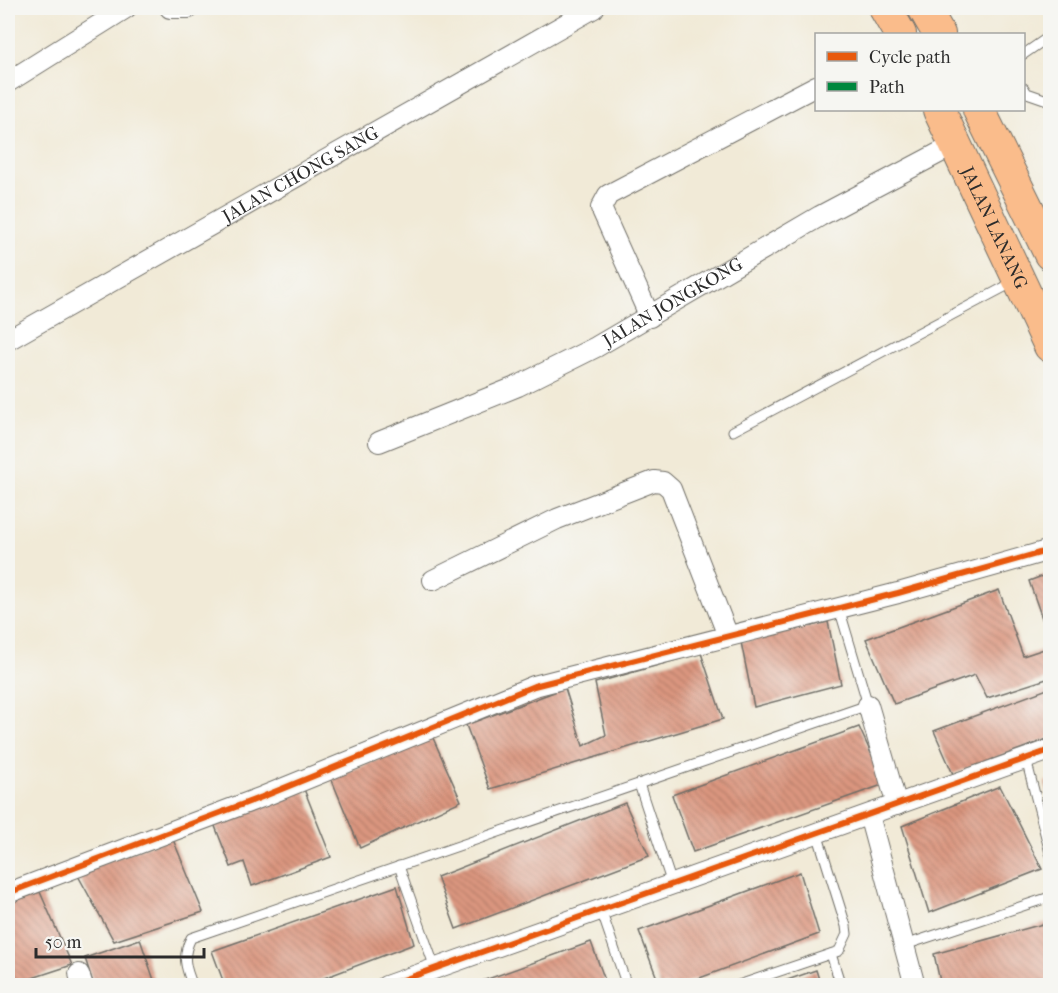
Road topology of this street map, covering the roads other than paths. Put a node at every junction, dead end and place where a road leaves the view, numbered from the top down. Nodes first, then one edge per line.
1 (126, 8) edge
2 (170, 8) edge
3 (189, 8) edge
4 (594, 8) edge
5 (885, 8) edge
6 (924, 8) edge
7 (899, 33) edge
8 (938, 33) edge
9 (1050, 36) edge
10 (1025, 53) edge
11 (8, 82) edge
12 (815, 87) edge
13 (1025, 90) edge
14 (1050, 101) edge
15 (940, 111) edge
16 (980, 111) edge
17 (956, 144) junction
18 (1050, 254) edge
19 (1019, 279) junction
20 (650, 317) junction
21 (8, 340) edge
22 (1050, 346) edge
23 (733, 431) dead end
24 (379, 442) dead end
25 (1050, 550) edge
26 (433, 580) dead end
27 (839, 607) junction
28 (728, 636) junction
29 (868, 705) junction
30 (1050, 750) edge
31 (1026, 759) junction
32 (639, 784) junction
33 (897, 805) junction
34 (869, 815) junction
35 (817, 833) junction
36 (1050, 853) edge
37 (399, 866) junction
38 (672, 884) junction
39 (8, 893) edge
40 (1050, 897) edge
41 (601, 910) junction
42 (904, 945) junction
43 (831, 954) junction
44 (435, 968) junction
45 (193, 986) edge
46 (386, 986) edge
47 (627, 986) edge
48 (736, 986) edge
49 (840, 986) edge
50 (915, 986) edge

1 - 11 street
2 - 3 street
4 - 21 street, JALAN CHONG SANG
5 - 7 main road
6 - 8 main road
9 - 10 lane
12 - 20 street
13 - 14 lane
15 - 17 main road, JALAN LANANG
16 - 18 main road, JALAN LANANG
17 - 19 main road, JALAN LANANG
17 - 20 street, JALAN JONGKONG
19 - 22 main road, JALAN LANANG
19 - 23 lane
20 - 24 street, JALAN JONGKONG
25 - 27 street
26 - 28 street
27 - 28 street
27 - 29 lane
28 - 39 street
29 - 32 lane
29 - 33 street
30 - 31 street
31 - 33 street
31 - 36 lane
32 - 37 lane
32 - 38 lane
33 - 34 street
34 - 35 street
34 - 42 street
35 - 38 street
35 - 43 lane
37 - 44 lane
37 - 45 lane
38 - 41 street
40 - 42 lane
41 - 44 street
41 - 47 lane
42 - 50 street
43 - 48 lane
43 - 49 lane
44 - 46 street

